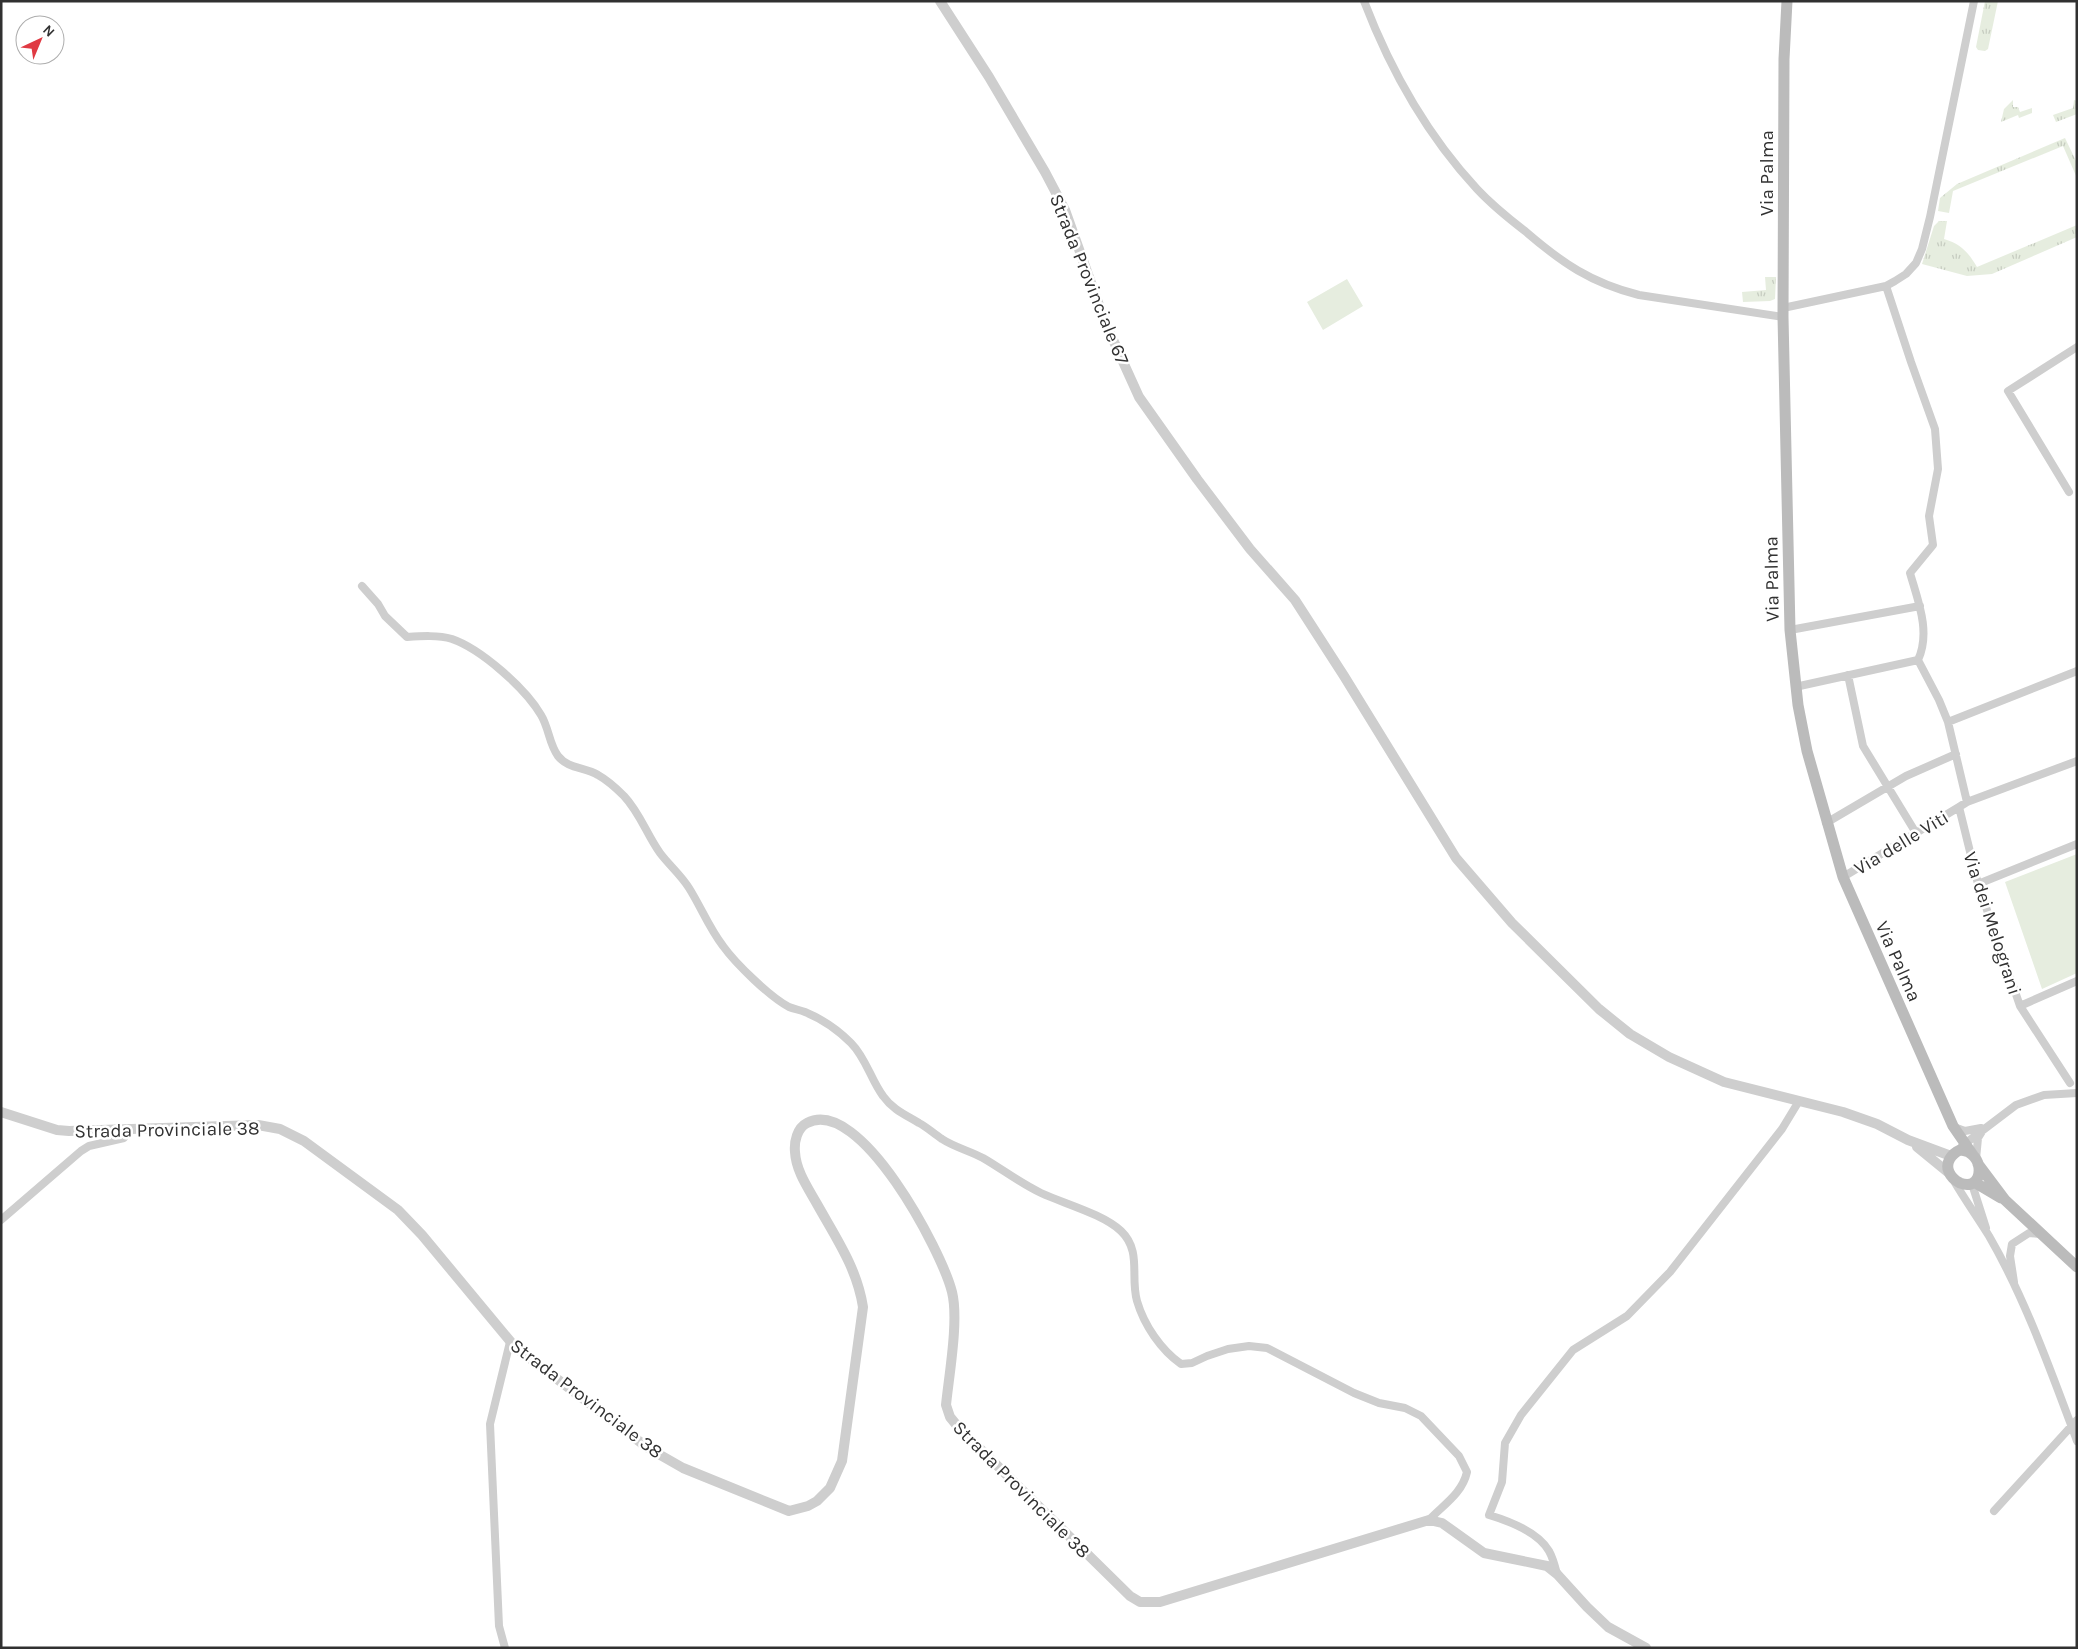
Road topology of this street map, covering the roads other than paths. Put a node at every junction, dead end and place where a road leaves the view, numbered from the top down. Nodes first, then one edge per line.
1 (940, 1) edge
2 (1364, 1) edge
3 (1787, 1) edge
4 (1974, 1) edge
5 (1886, 286) junction
6 (1783, 313) junction
7 (2077, 347) edge
8 (2069, 492) dead end
9 (362, 586) dead end
10 (1920, 606) junction
11 (1790, 630) junction
12 (1918, 660) junction
13 (2077, 671) edge
14 (1848, 675) junction
15 (1795, 687) junction
16 (1948, 722) junction
17 (1956, 754) junction
18 (2077, 761) edge
19 (1888, 787) junction
20 (1967, 802) junction
21 (1959, 807) junction
22 (1826, 823) junction
23 (1916, 832) junction
24 (2077, 844) edge
25 (1843, 877) junction
26 (1978, 884) junction
27 (2077, 982) edge
28 (2020, 1006) junction
29 (2070, 1083) dead end
30 (2077, 1093) edge
31 (1799, 1101) junction
32 (1, 1112) edge
33 (1953, 1126) junction
34 (1985, 1126) junction
35 (128, 1130) junction
36 (1908, 1140) junction
37 (1966, 1142) junction
38 (1953, 1154) junction
39 (1976, 1160) junction
40 (1950, 1175) junction
41 (1973, 1183) junction
42 (2005, 1200) junction
43 (1, 1220) edge
44 (2040, 1234) junction
45 (1989, 1237) junction
46 (2077, 1268) edge
47 (2015, 1289) junction
48 (510, 1342) junction
49 (2074, 1423) edge
50 (2077, 1441) edge
51 (1994, 1511) dead end
52 (1429, 1520) junction
53 (1557, 1574) junction
54 (505, 1648) edge
55 (1646, 1648) edge

1 - 31 street, Strada Provinciale 67
2 - 6 street
3 - 6 main road, Via Palma
4 - 5 street
5 - 6 street
5 - 10 street
6 - 11 main road, Via Palma
7 - 8 street
9 - 52 street
10 - 11 street
10 - 12 street
11 - 15 main road, Via Palma
12 - 14 street
12 - 16 street
13 - 16 street
14 - 15 street
14 - 19 street
15 - 22 main road, Via Palma
16 - 17 street
17 - 19 street
17 - 20 street
18 - 20 street, Via delle Viti
19 - 22 street
19 - 23 street
20 - 21 street
21 - 23 street, Via delle Viti
21 - 26 street, Via dei Melograni
22 - 25 main road, Via Palma
23 - 25 street, Via delle Viti
24 - 26 street
25 - 33 main road, Via Palma
26 - 28 street, Via dei Melograni
27 - 28 street
28 - 29 street, Via dei Melograni
30 - 34 street
31 - 36 street, Strada Provinciale 67
31 - 53 street
32 - 35 street, Strada Provinciale 38
33 - 34 street
33 - 37 main road
33 - 38 main road
34 - 37 street
34 - 39 street
35 - 43 street
35 - 48 street, Strada Provinciale 38
36 - 38 street
36 - 40 street
37 - 38 street
37 - 39 main road
38 - 39 main road
38 - 40 main road
39 - 41 main road
39 - 42 main road
40 - 41 main road
40 - 45 street
41 - 42 main road
41 - 45 street
42 - 44 main road
44 - 46 main road
44 - 47 street
45 - 47 street
47 - 49 street
48 - 52 street, Strada Provinciale 38
48 - 54 street
49 - 50 street
49 - 51 street
52 - 53 street
53 - 55 street

